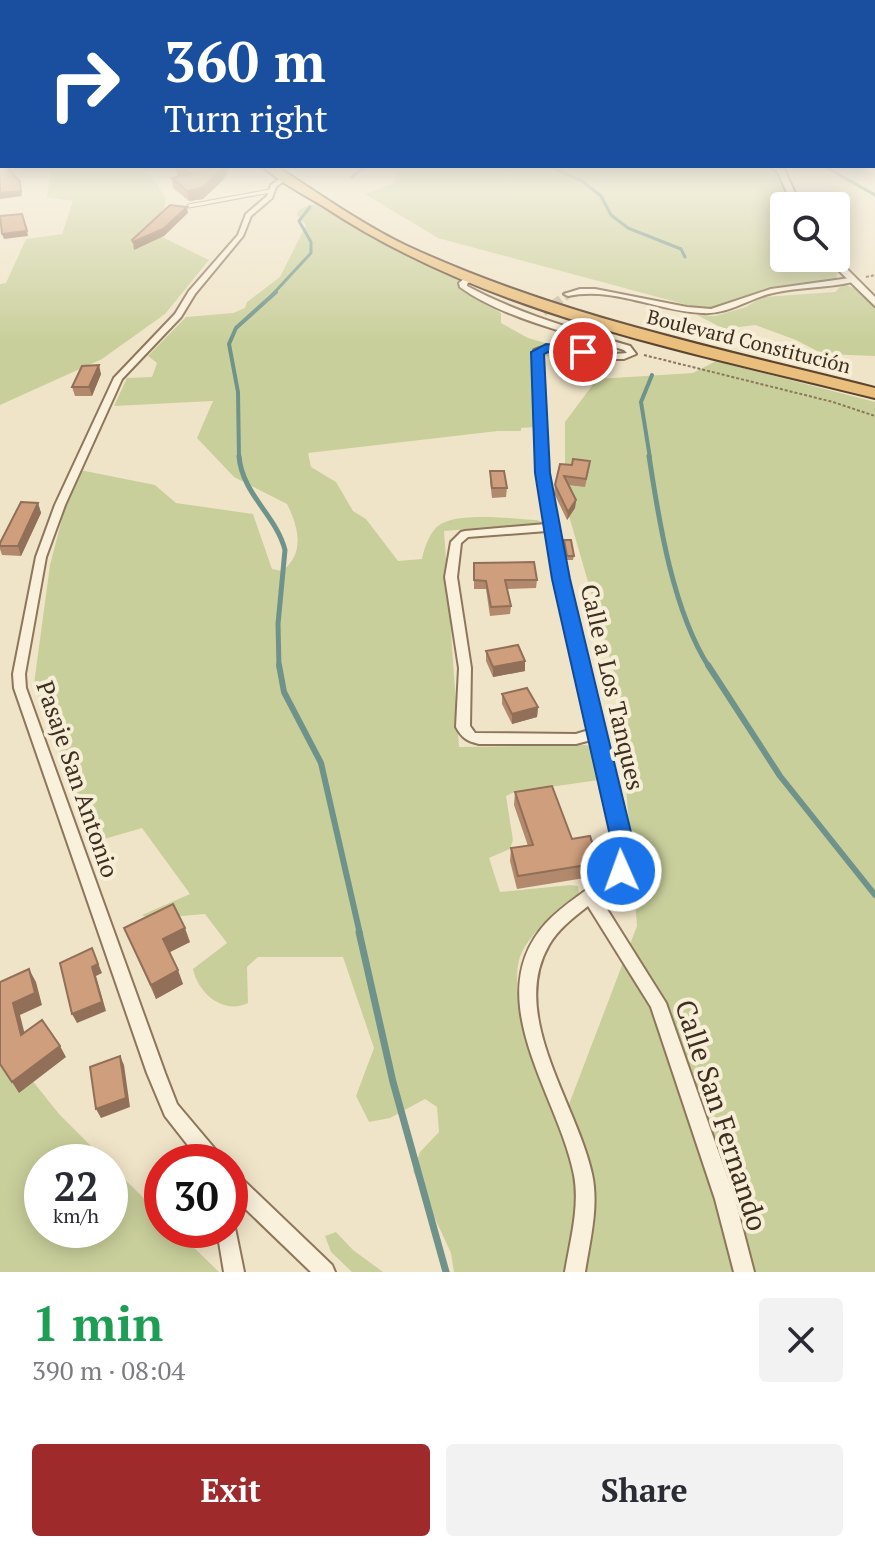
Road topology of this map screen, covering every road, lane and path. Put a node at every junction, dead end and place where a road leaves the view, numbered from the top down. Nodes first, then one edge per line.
1 (245, 223) edge
2 (360, 223) edge
3 (376, 223) edge
4 (843, 272) edge
5 (470, 278) junction
6 (850, 280) junction
7 (568, 294) tunnel mouth
8 (875, 303) edge
9 (543, 312) tunnel mouth
10 (533, 319) junction
11 (632, 354) junction
12 (875, 384) edge
13 (875, 393) edge
14 (875, 416) edge
15 (552, 527) junction
16 (597, 733) junction
17 (591, 897) junction
18 (198, 1144) edge
19 (248, 1198) edge
20 (230, 1248) edge
21 (234, 1272) edge
22 (325, 1272) edge
23 (575, 1272) edge
24 (744, 1272) edge

1 - 18 street, Pasaje San Antonio
2 - 5 highway, Boulevard Constitución
3 - 12 highway, Boulevard Constitución
4 - 6 street
5 - 10 street
5 - 13 highway, Boulevard Constitución
6 - 7 street
6 - 8 street
9 - 10 street
10 - 11 street
11 - 14 path
11 - 15 street, Calle a Los Tanques
15 - 16 street, Calle a Los Tanques
15 - 16 street
16 - 17 street, Calle a Los Tanques
17 - 23 street, Calle a Los Tanques
17 - 24 street, Calle San Fernando
19 - 22 street
20 - 21 street

